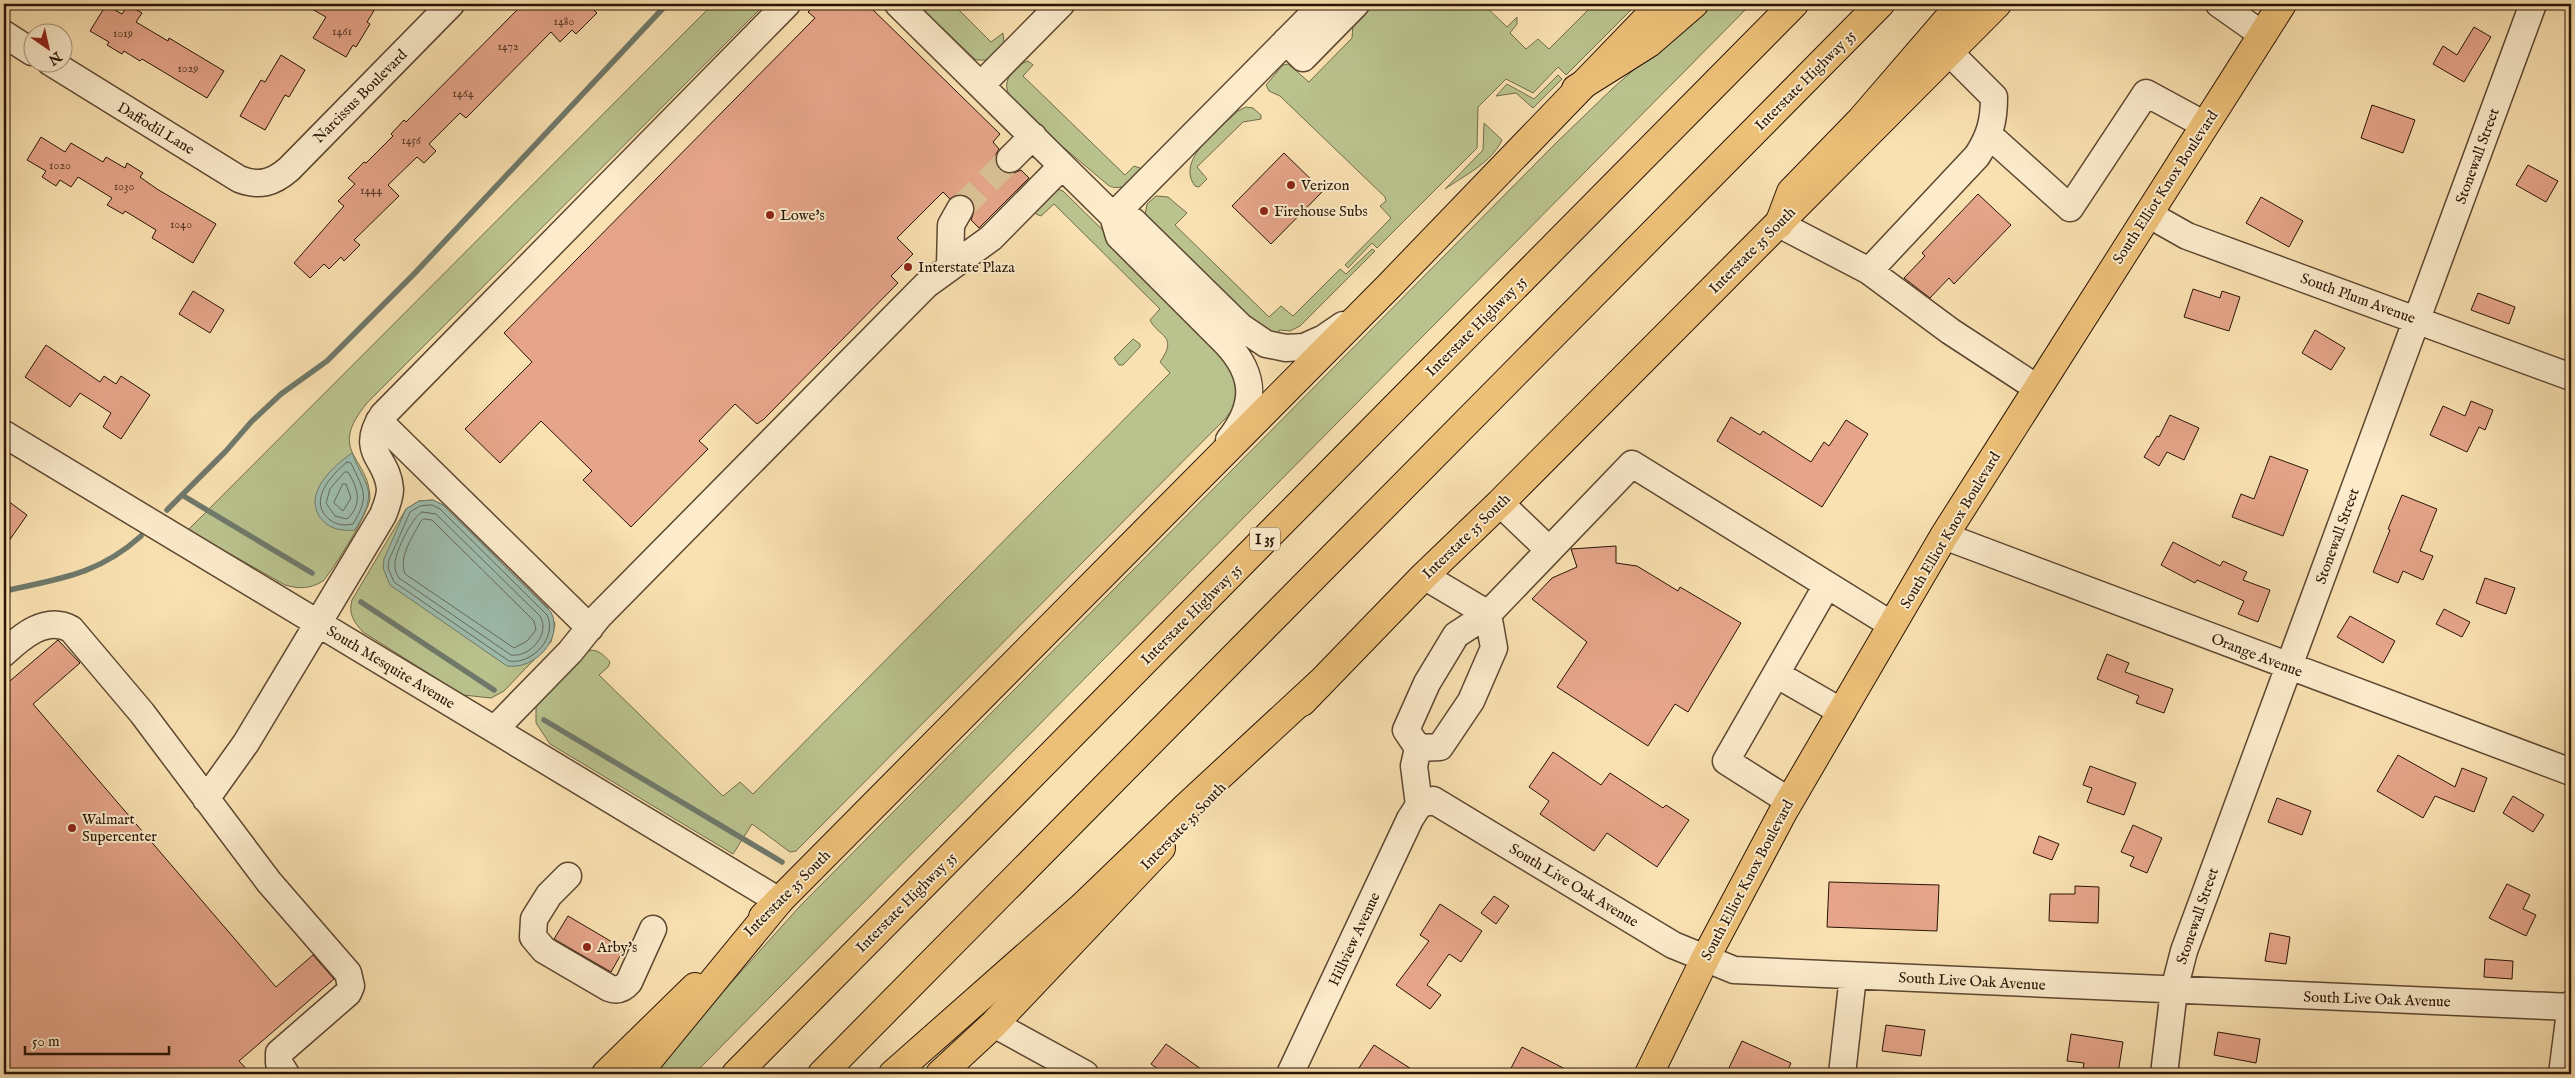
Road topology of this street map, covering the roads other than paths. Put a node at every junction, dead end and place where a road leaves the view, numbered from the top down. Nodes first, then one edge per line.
1 (451, 4) edge
2 (787, 4) edge
3 (898, 4) edge
4 (1061, 4) edge
5 (1323, 4) edge
6 (1356, 4) edge
7 (1661, 4) edge
8 (1694, 4) edge
9 (1794, 4) edge
10 (1880, 4) edge
11 (1961, 4) edge
12 (1997, 4) edge
13 (2218, 4) edge
14 (2282, 4) edge
15 (2532, 4) edge
16 (4, 34) edge
17 (2262, 35) junction
18 (1286, 41) junction
19 (22, 46) edge
20 (1949, 52) junction
21 (66, 72) edge
22 (981, 85) junction
23 (1576, 90) junction
24 (2205, 125) junction
25 (1032, 136) junction
26 (1990, 136) junction
27 (1010, 159) tunnel mouth
28 (1062, 166) junction
29 (265, 183) joint
30 (960, 209) tunnel mouth
31 (2148, 214) junction
32 (1113, 216) junction
33 (1778, 224) junction
34 (950, 267) junction
35 (1869, 271) junction
36 (1389, 286) junction
37 (2418, 319) junction
38 (2571, 377) edge
39 (2037, 388) junction
40 (380, 421) junction
41 (4, 434) edge
42 (1207, 468) junction
43 (1500, 504) junction
44 (1944, 536) junction
45 (1549, 550) junction
46 (1424, 576) junction
47 (1827, 585) junction
48 (1488, 614) junction
49 (319, 624) junction
50 (1892, 625) junction
51 (590, 628) junction
52 (4, 653) edge
53 (2288, 667) junction
54 (1776, 674) junction
55 (1320, 684) junction
56 (1842, 712) junction
57 (495, 730) junction
58 (1418, 748) junction
59 (2571, 772) edge
60 (206, 799) junction
61 (1788, 801) junction
62 (1419, 805) junction
63 (568, 876) dead end
64 (779, 901) junction
65 (653, 929) dead end
66 (1706, 957) junction
67 (1853, 976) junction
68 (2174, 990) junction
69 (2571, 1006) edge
70 (994, 1024) junction
71 (286, 1074) edge
72 (606, 1074) edge
73 (638, 1074) edge
74 (736, 1074) edge
75 (822, 1074) edge
76 (893, 1074) edge
77 (940, 1074) edge
78 (1084, 1074) edge
79 (1290, 1074) edge
80 (1649, 1074) edge
81 (1842, 1074) edge
82 (2164, 1074) edge
83 (2562, 1074) edge

1 - 29 street, Narcissus Boulevard
2 - 40 street
3 - 22 street
4 - 22 street
5 - 18 street
6 - 18 street
7 - 23 main road, Interstate 35 South
8 - 23 main road
9 - 74 main road, Interstate Highway 35 / I 35
10 - 75 main road, Interstate Highway 35
11 - 33 main road
12 - 20 main road, Interstate 35 South
13 - 17 street
14 - 17 main road, South Elliot Knox Boulevard
15 - 37 street, Stonewall Street
16 - 19 street
17 - 24 main road, South Elliot Knox Boulevard
18 - 32 street
20 - 26 street
20 - 33 main road, Interstate 35 South
21 - 29 street, Daffodil Lane
22 - 25 street
23 - 36 main road, Interstate 35 South
24 - 26 street
24 - 31 main road, South Elliot Knox Boulevard
25 - 27 street
25 - 28 street
26 - 35 street
28 - 32 street
28 - 34 street
30 - 34 street
31 - 37 street, South Plum Avenue
31 - 39 main road, South Elliot Knox Boulevard
32 - 36 street
32 - 42 street
33 - 35 street
33 - 43 main road, Interstate 35 South
34 - 51 street
35 - 39 street
36 - 42 main road, Interstate 35 South
37 - 38 street, South Plum Avenue
37 - 53 street, Stonewall Street
39 - 44 main road, South Elliot Knox Boulevard
40 - 49 street
40 - 51 street
41 - 49 street, South Mesquite Avenue
42 - 64 main road, Interstate 35 South
43 - 45 street
43 - 46 main road, Interstate 35 South
44 - 50 main road, South Elliot Knox Boulevard
44 - 53 street, Orange Avenue
45 - 47 street
45 - 48 street
46 - 48 street
46 - 55 main road, Interstate 35 South
47 - 50 street
47 - 54 street
48 - 58 street
48 - 58 street
49 - 57 street, South Mesquite Avenue
49 - 60 street
50 - 56 main road, South Elliot Knox Boulevard
51 - 57 street
52 - 60 street
53 - 59 street, Orange Avenue
53 - 68 street, Stonewall Street
54 - 56 street
54 - 61 street
55 - 70 main road, Interstate 35 South
55 - 76 main road
56 - 61 main road, South Elliot Knox Boulevard
57 - 64 street, South Mesquite Avenue
58 - 62 street
60 - 71 street
61 - 66 main road, South Elliot Knox Boulevard
62 - 66 street, South Live Oak Avenue
62 - 79 street, Hillview Avenue
63 - 65 street
64 - 72 main road, Interstate 35 South
64 - 73 main road
66 - 67 street, South Live Oak Avenue
66 - 80 main road, South Elliot Knox Boulevard
67 - 68 street, South Live Oak Avenue
67 - 81 street
68 - 69 street, South Live Oak Avenue
68 - 82 street, Stonewall Street
69 - 83 street
70 - 77 main road, Interstate 35 South
70 - 78 street

